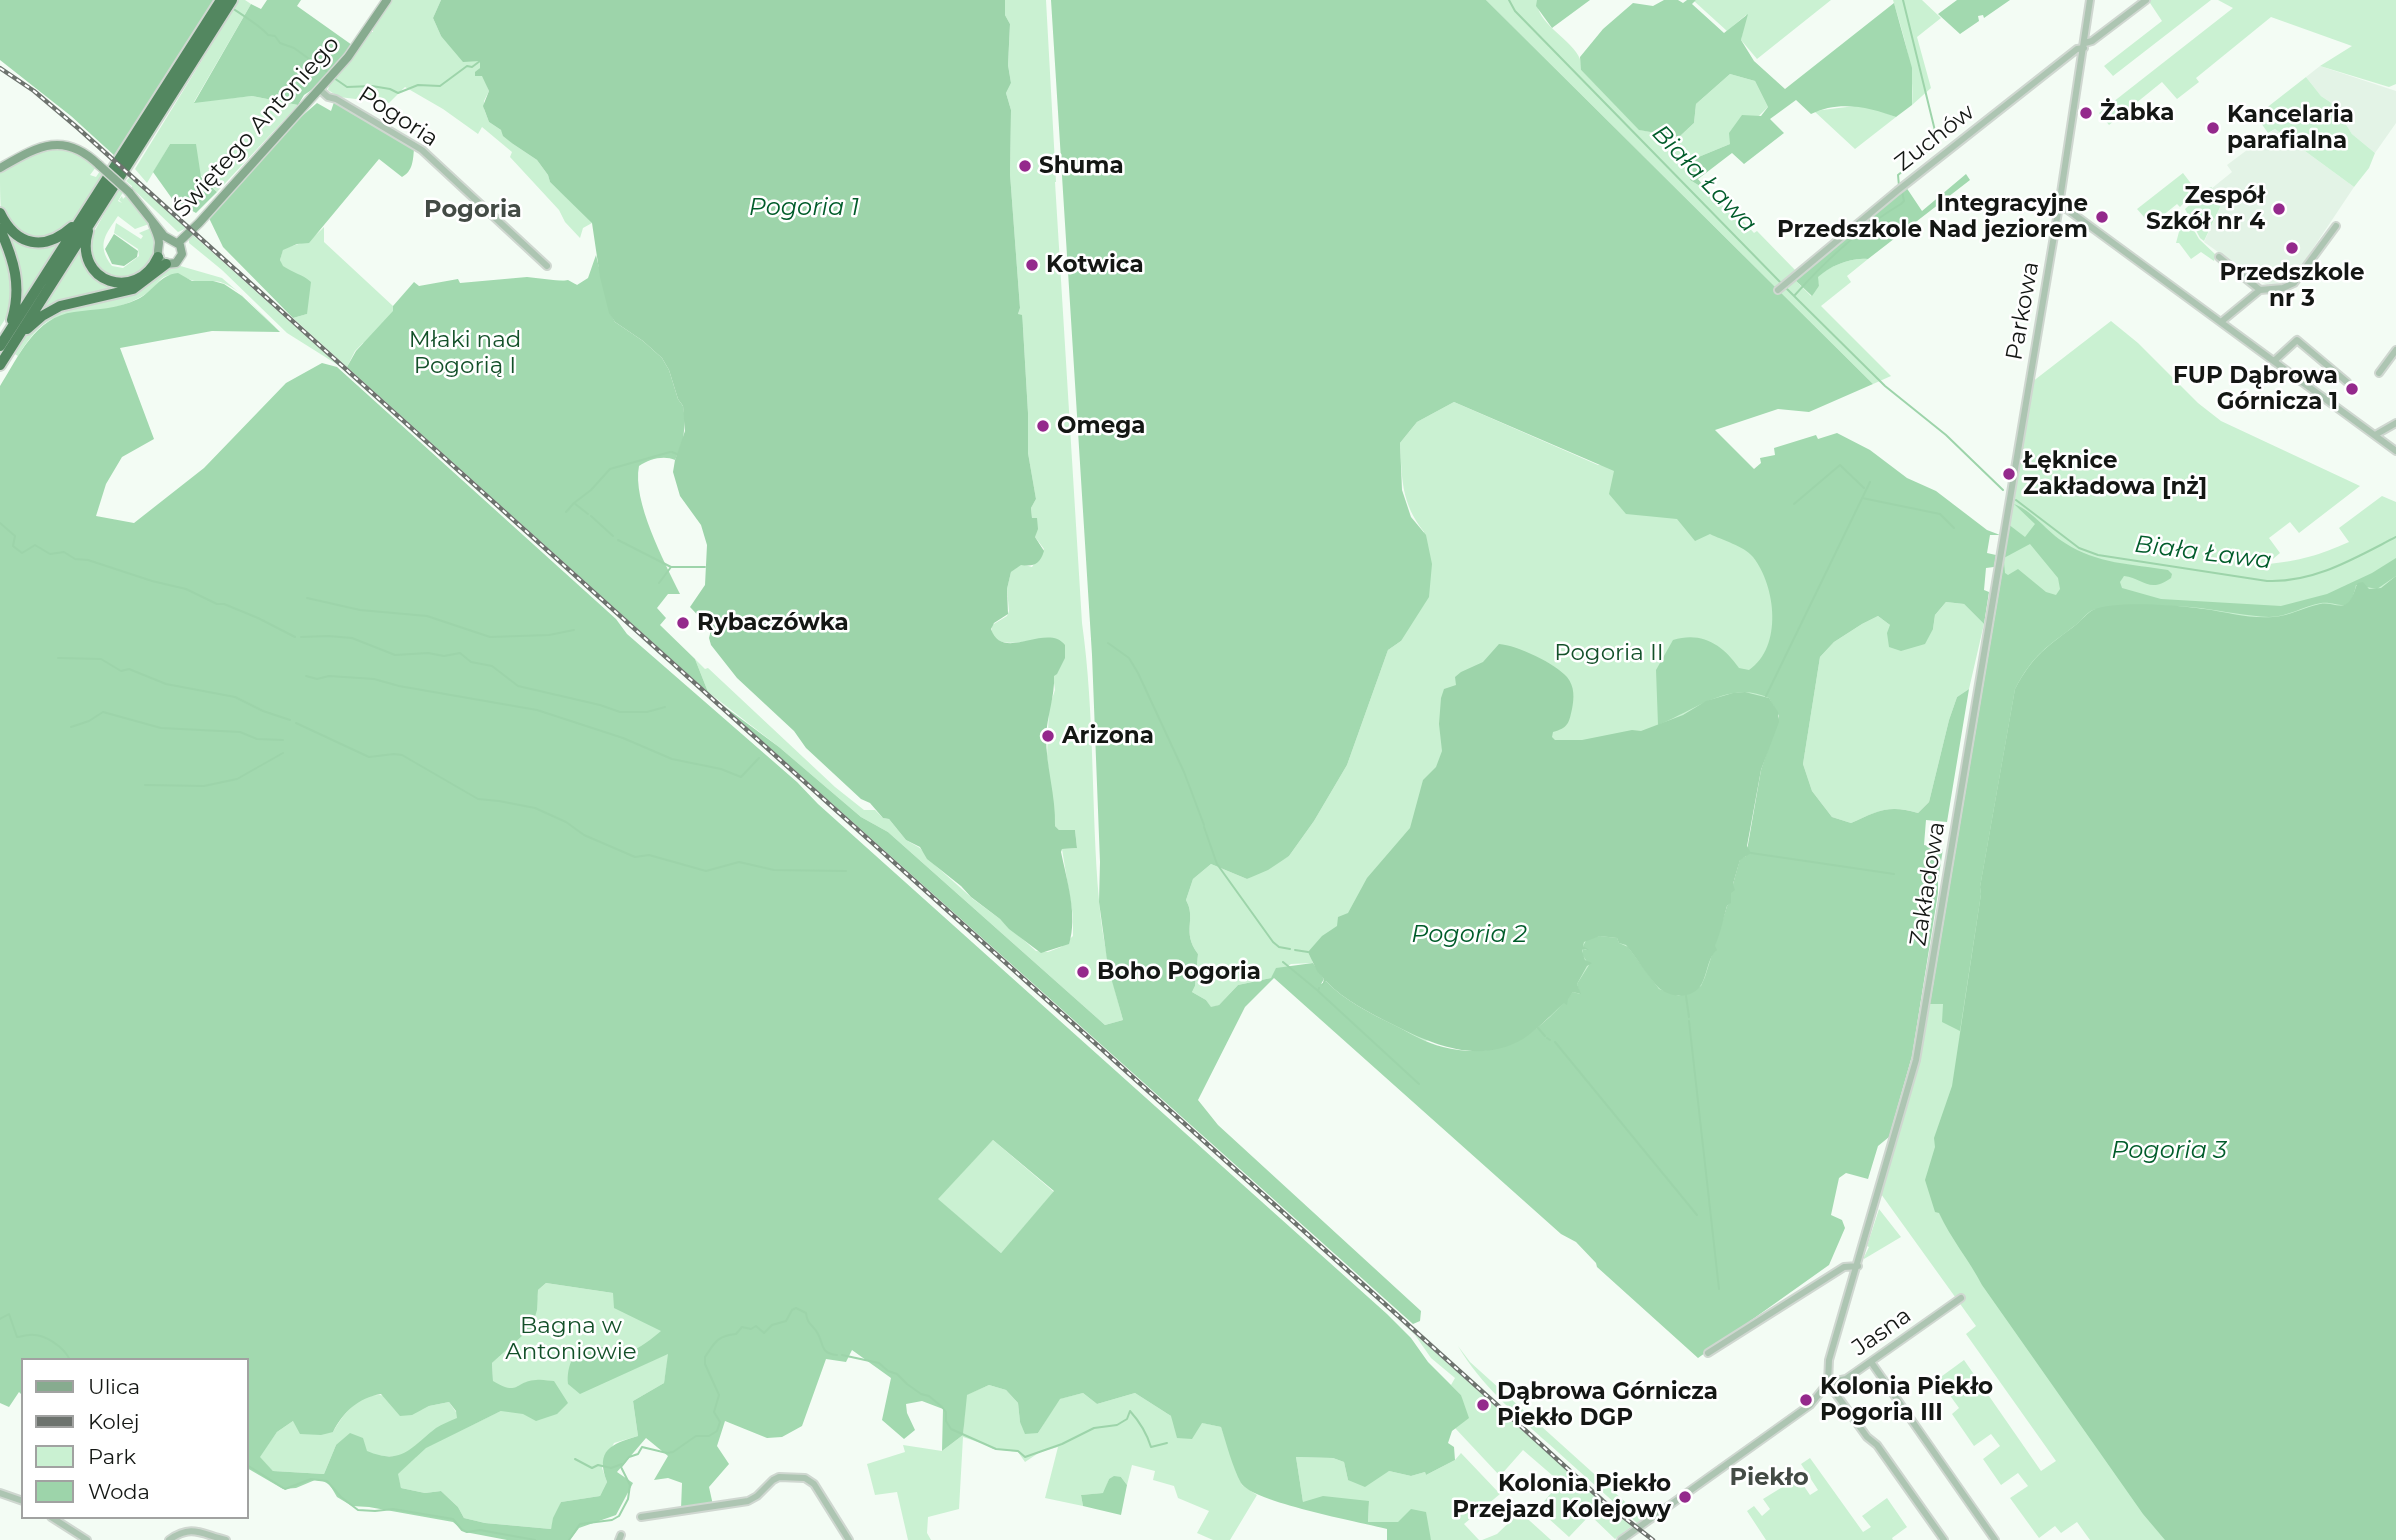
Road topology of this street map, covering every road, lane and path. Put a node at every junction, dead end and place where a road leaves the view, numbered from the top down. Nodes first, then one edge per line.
1 (232, 0) edge
2 (387, 0) edge
3 (2090, 0) edge
4 (2146, 0) edge
5 (221, 6) edge
6 (2085, 46) junction
7 (319, 89) junction
8 (12, 160) junction
9 (0, 163) edge
10 (0, 168) edge
11 (2059, 206) junction
12 (0, 213) edge
13 (88, 218) junction
14 (153, 224) junction
15 (2336, 226) dead end
16 (0, 229) edge
17 (173, 241) junction
18 (161, 255) junction
19 (2219, 257) dead end
20 (547, 266) dead end
21 (1779, 290) dead end
22 (2260, 290) junction
23 (2221, 322) junction
24 (12, 336) junction
25 (0, 346) edge
26 (2396, 350) edge
27 (2274, 361) junction
28 (0, 365) edge
29 (2379, 373) dead end
30 (2347, 382) dead end
31 (2396, 424) edge
32 (2375, 435) junction
33 (2396, 451) edge
34 (2008, 503) joint
35 (1858, 1266) junction
36 (1961, 1298) dead end
37 (1708, 1353) dead end
38 (1871, 1362) junction
39 (1828, 1383) junction
40 (0, 1493) edge
41 (21, 1500) edge
42 (641, 1517) dead end
43 (54, 1519) edge
44 (87, 1540) edge
45 (169, 1540) edge
46 (226, 1540) edge
47 (849, 1540) edge
48 (1621, 1540) edge
49 (1944, 1540) edge
50 (1995, 1540) edge

1 - 5 highway
2 - 7 street, Świętego Antoniego
3 - 6 street, Parkowa
4 - 6 street, Zuchów
5 - 13 highway
6 - 11 street, Parkowa
6 - 21 street, Zuchów
7 - 17 street, Świętego Antoniego
7 - 20 street, Pogoria
8 - 9 street
8 - 10 street
8 - 14 street, bridge
11 - 23 street
11 - 34 street, Parkowa
12 - 13 highway
13 - 18 highway
13 - 24 highway
14 - 17 street
14 - 18 street
15 - 22 street
16 - 24 highway
17 - 18 street
17 - 18 street
18 - 24 highway
19 - 22 street
22 - 23 street
23 - 27 street
24 - 25 highway
24 - 28 highway
26 - 29 street
27 - 30 street
27 - 32 street
31 - 32 street
32 - 33 street
34 - 35 street, Zakładowa
35 - 37 street
35 - 39 street, Zakładowa
36 - 38 street, Jasna
38 - 39 street, Jasna
38 - 50 street
39 - 48 street, Jasna
39 - 49 street
40 - 41 street
42 - 47 street
43 - 44 street
45 - 46 street

